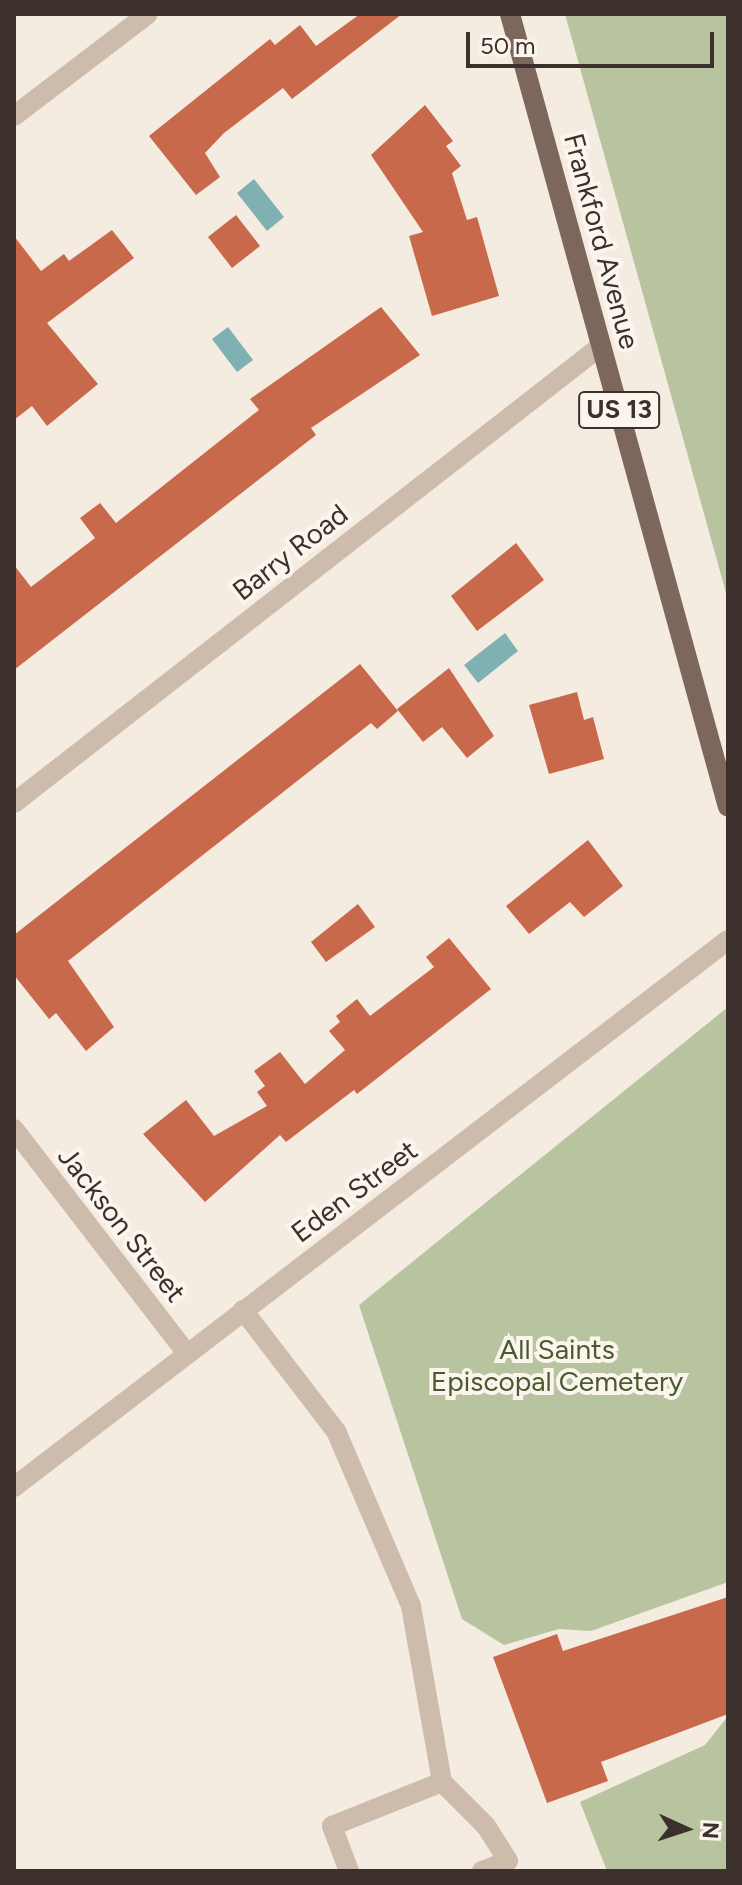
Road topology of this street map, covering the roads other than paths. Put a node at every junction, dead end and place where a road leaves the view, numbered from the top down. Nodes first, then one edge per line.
1 (148, 14) edge
2 (510, 14) edge
3 (14, 116) edge
4 (601, 346) junction
5 (14, 803) edge
6 (728, 807) edge
7 (728, 940) edge
8 (14, 1129) edge
9 (243, 1310) junction
10 (187, 1354) junction
11 (14, 1487) edge
12 (442, 1782) junction
13 (349, 1871) edge
14 (482, 1871) edge

1 - 3 street
2 - 4 main road, Frankford Avenue / US 13
4 - 5 street, Barry Road
4 - 6 main road, Frankford Avenue / US 13
7 - 9 street, Eden Street
8 - 10 street, Jackson Street
9 - 10 street, Eden Street
9 - 12 street
10 - 11 street, Eden Street
12 - 13 street
12 - 14 street

